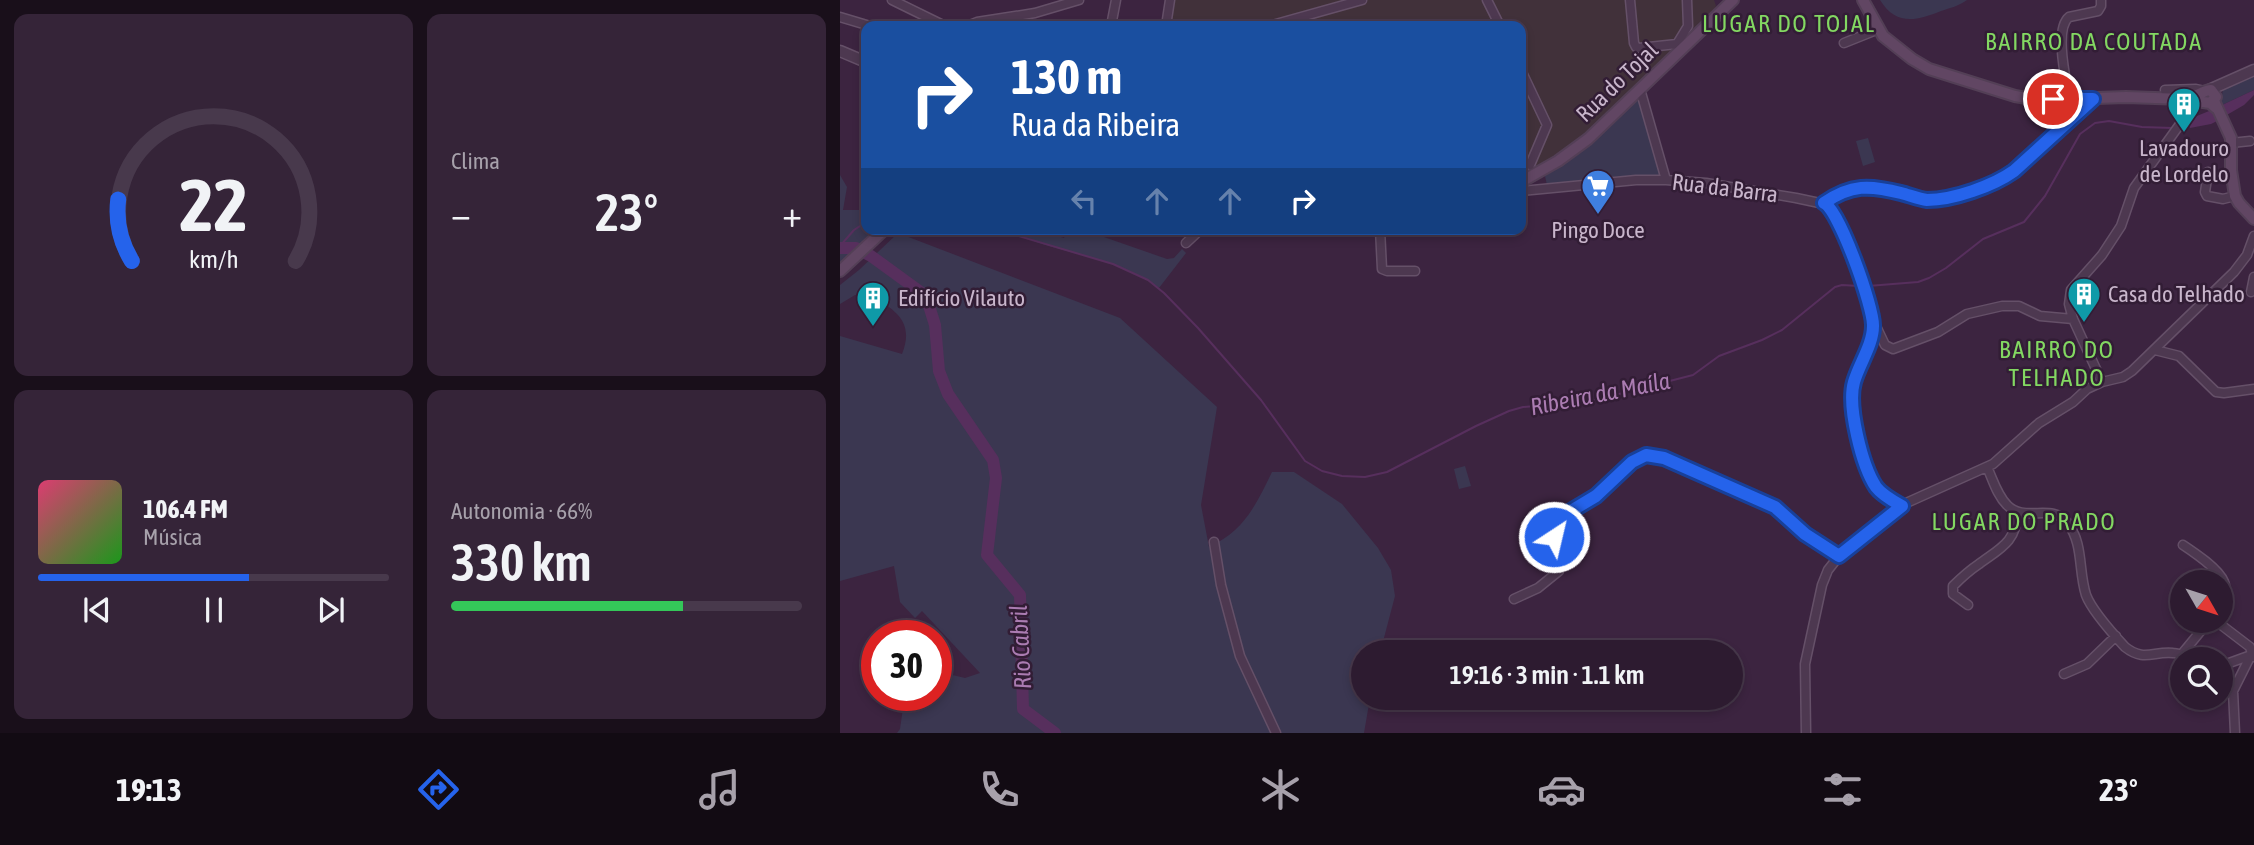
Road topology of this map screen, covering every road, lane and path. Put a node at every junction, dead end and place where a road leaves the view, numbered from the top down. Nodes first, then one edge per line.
1 (892, 0) edge
2 (1079, 0) edge
3 (1116, 0) edge
4 (1170, 0) edge
5 (1362, 0) edge
6 (1487, 0) edge
7 (1630, 0) edge
8 (1687, 0) edge
9 (1863, 0) edge
10 (2101, 0) edge
11 (1727, 2) edge
12 (840, 17) edge
13 (935, 21) edge
14 (983, 21) edge
15 (1112, 21) edge
16 (1167, 21) edge
17 (1287, 21) edge
18 (1498, 21) edge
19 (861, 23) edge
20 (1879, 29) junction
21 (1844, 43) dead end
22 (840, 51) edge
23 (861, 60) edge
24 (2254, 70) edge
25 (1526, 81) edge
26 (1640, 89) junction
27 (2165, 90) dead end
28 (2210, 98) junction
29 (2069, 99) junction
30 (2093, 99) junction
31 (2184, 99) junction
32 (2250, 141) dead end
33 (2231, 143) junction
34 (2208, 172) dead end
35 (1529, 175) edge
36 (1666, 180) junction
37 (1535, 190) junction
38 (1526, 191) edge
39 (2235, 197) junction
40 (1824, 203) junction
41 (2254, 219) edge
42 (879, 235) edge
43 (1194, 235) edge
44 (1380, 235) edge
45 (2254, 239) edge
46 (1186, 243) dead end
47 (840, 271) edge
48 (1415, 271) dead end
49 (2254, 277) edge
50 (2251, 292) dead end
51 (2073, 319) junction
52 (1873, 321) junction
53 (2155, 349) junction
54 (2102, 382) junction
55 (2254, 388) edge
56 (1987, 467) junction
57 (1902, 506) junction
58 (2017, 513) junction
59 (1214, 542) dead end
60 (2183, 545) dead end
61 (1839, 556) junction
62 (2215, 570) edge
63 (1514, 600) dead end
64 (1968, 606) dead end
65 (2233, 634) edge
66 (2116, 636) junction
67 (2170, 653) edge
68 (2253, 656) edge
69 (2233, 662) edge
70 (2064, 674) dead end
71 (1276, 733) edge
72 (1806, 733) edge
73 (2235, 733) edge

1 - 13 street
2 - 14 street
3 - 15 street
4 - 16 street
5 - 17 street
6 - 18 street
7 - 8 street
9 - 20 main road
10 - 29 street
11 - 26 main road, Rua do Tojal
12 - 19 street
20 - 21 street
20 - 29 main road
22 - 23 street
24 - 28 street
25 - 35 street
26 - 35 main road, Rua do Tojal
26 - 36 street
27 - 28 street
28 - 31 main road
28 - 33 main road
29 - 30 main road
30 - 31 main road
30 - 40 street
31 - 51 street
32 - 33 street
33 - 39 main road
34 - 39 street
35 - 37 street
36 - 37 street, Rua da Barra
36 - 40 street, Rua da Barra
37 - 38 street, Rua da Barra
39 - 41 main road
40 - 52 street
42 - 47 main road
43 - 46 street
44 - 48 street
45 - 53 street
49 - 50 street
51 - 52 street
51 - 54 street
52 - 57 street
53 - 54 street
53 - 55 street
54 - 56 street
56 - 57 street
56 - 58 street
57 - 61 street
58 - 64 street
58 - 66 street
59 - 71 street
60 - 62 street
61 - 63 street
61 - 72 street
65 - 68 street
66 - 67 street
66 - 70 street
68 - 69 street
68 - 73 street

